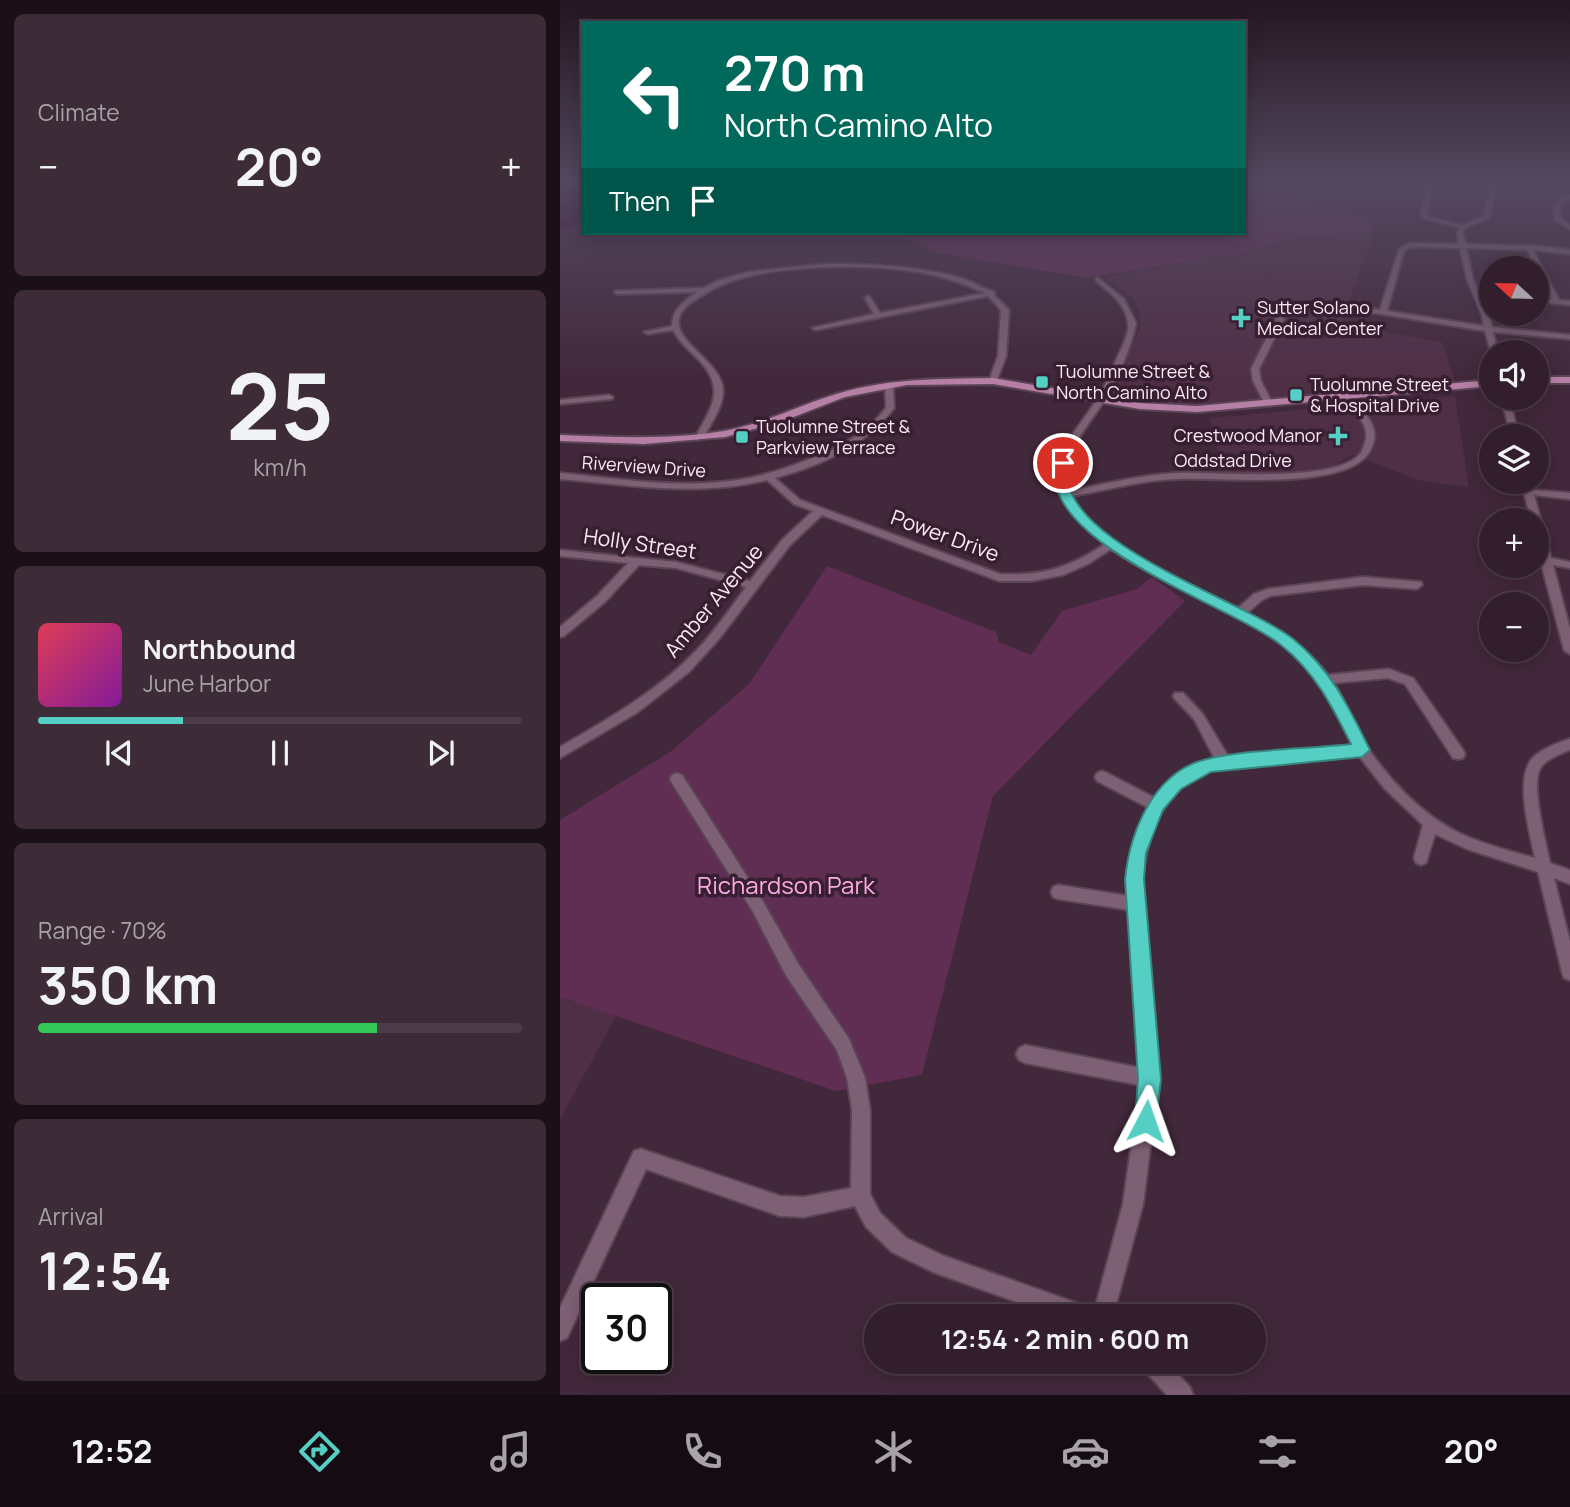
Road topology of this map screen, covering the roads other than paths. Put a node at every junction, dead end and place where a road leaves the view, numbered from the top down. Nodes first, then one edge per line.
1 (1403, 248) edge
2 (1463, 248) edge
3 (1530, 248) edge
4 (1531, 248) edge
5 (1570, 252) edge
6 (1098, 280) dead end
7 (707, 289) junction
8 (617, 292) dead end
9 (993, 293) junction
10 (868, 298) dead end
11 (1549, 301) edge
12 (1556, 301) junction
13 (1570, 303) edge
14 (1346, 307) dead end
15 (1283, 313) dead end
16 (1383, 313) junction
17 (878, 315) junction
18 (674, 328) junction
19 (816, 328) dead end
20 (1489, 328) junction
21 (648, 332) dead end
22 (1570, 337) edge
23 (1492, 340) edge
24 (1549, 380) edge
25 (1570, 380) edge
26 (993, 381) junction
27 (1479, 384) edge
28 (889, 385) junction
29 (1336, 396) junction
30 (609, 397) dead end
31 (1101, 399) junction
32 (560, 402) edge
33 (1269, 404) junction
34 (560, 438) edge
35 (699, 438) junction
36 (560, 476) edge
37 (770, 478) junction
38 (1549, 492) edge
39 (1065, 495) junction
40 (1570, 496) edge
41 (820, 511) junction
42 (1112, 544) junction
43 (560, 553) edge
44 (637, 561) junction
45 (1549, 562) edge
46 (1570, 565) edge
47 (1549, 572) edge
48 (1417, 585) dead end
49 (755, 586) junction
50 (1239, 614) junction
51 (560, 633) edge
52 (1569, 646) edge
53 (1324, 680) junction
54 (1179, 696) dead end
55 (1570, 744) edge
56 (1362, 750) junction
57 (560, 752) edge
58 (1458, 754) dead end
59 (1224, 762) junction
60 (1102, 778) dead end
61 (677, 779) dead end
62 (1156, 805) junction
63 (1431, 823) junction
64 (1422, 858) dead end
65 (1545, 867) junction
66 (1570, 877) edge
67 (1058, 892) dead end
68 (1137, 904) junction
69 (1570, 972) edge
70 (1025, 1054) dead end
71 (1150, 1079) junction
72 (860, 1196) junction
73 (1051, 1304) edge
74 (1106, 1304) edge
75 (560, 1331) edge
76 (1163, 1374) edge
77 (1182, 1395) edge

1 - 16 street
2 - 20 street
3 - 12 street
4 - 5 street
6 - 31 street
7 - 8 street
7 - 9 street
7 - 18 street
9 - 17 street
9 - 26 street
10 - 17 street
11 - 12 street
12 - 13 street
14 - 16 street
15 - 33 street
16 - 20 street
17 - 19 street
18 - 21 street
18 - 35 street
20 - 22 street
20 - 23 street
24 - 25 main road
26 - 28 main road
26 - 31 main road
27 - 29 main road
28 - 35 main road
28 - 37 street, Riverview Drive
29 - 33 main road
29 - 39 street, Oddstad Drive
30 - 32 street
31 - 33 main road
31 - 39 street
34 - 35 main road
36 - 37 street, Riverview Drive
37 - 41 street, Power Drive
38 - 40 street
39 - 42 street
41 - 42 street, Power Drive
41 - 49 street, Amber Avenue
42 - 50 street
43 - 44 street, Holly Street
44 - 49 street, Holly Street
44 - 51 street
45 - 46 street
47 - 52 street
48 - 50 street
49 - 57 street, Amber Avenue
50 - 53 street
53 - 56 street
53 - 58 street
54 - 59 street
55 - 65 street
56 - 59 street
56 - 63 street
59 - 62 street
60 - 62 street
61 - 72 street
62 - 68 street
63 - 64 street
63 - 65 street
65 - 66 street
65 - 69 street
67 - 68 street
68 - 71 street
70 - 71 street
71 - 74 street
72 - 73 street
72 - 75 street
76 - 77 street

